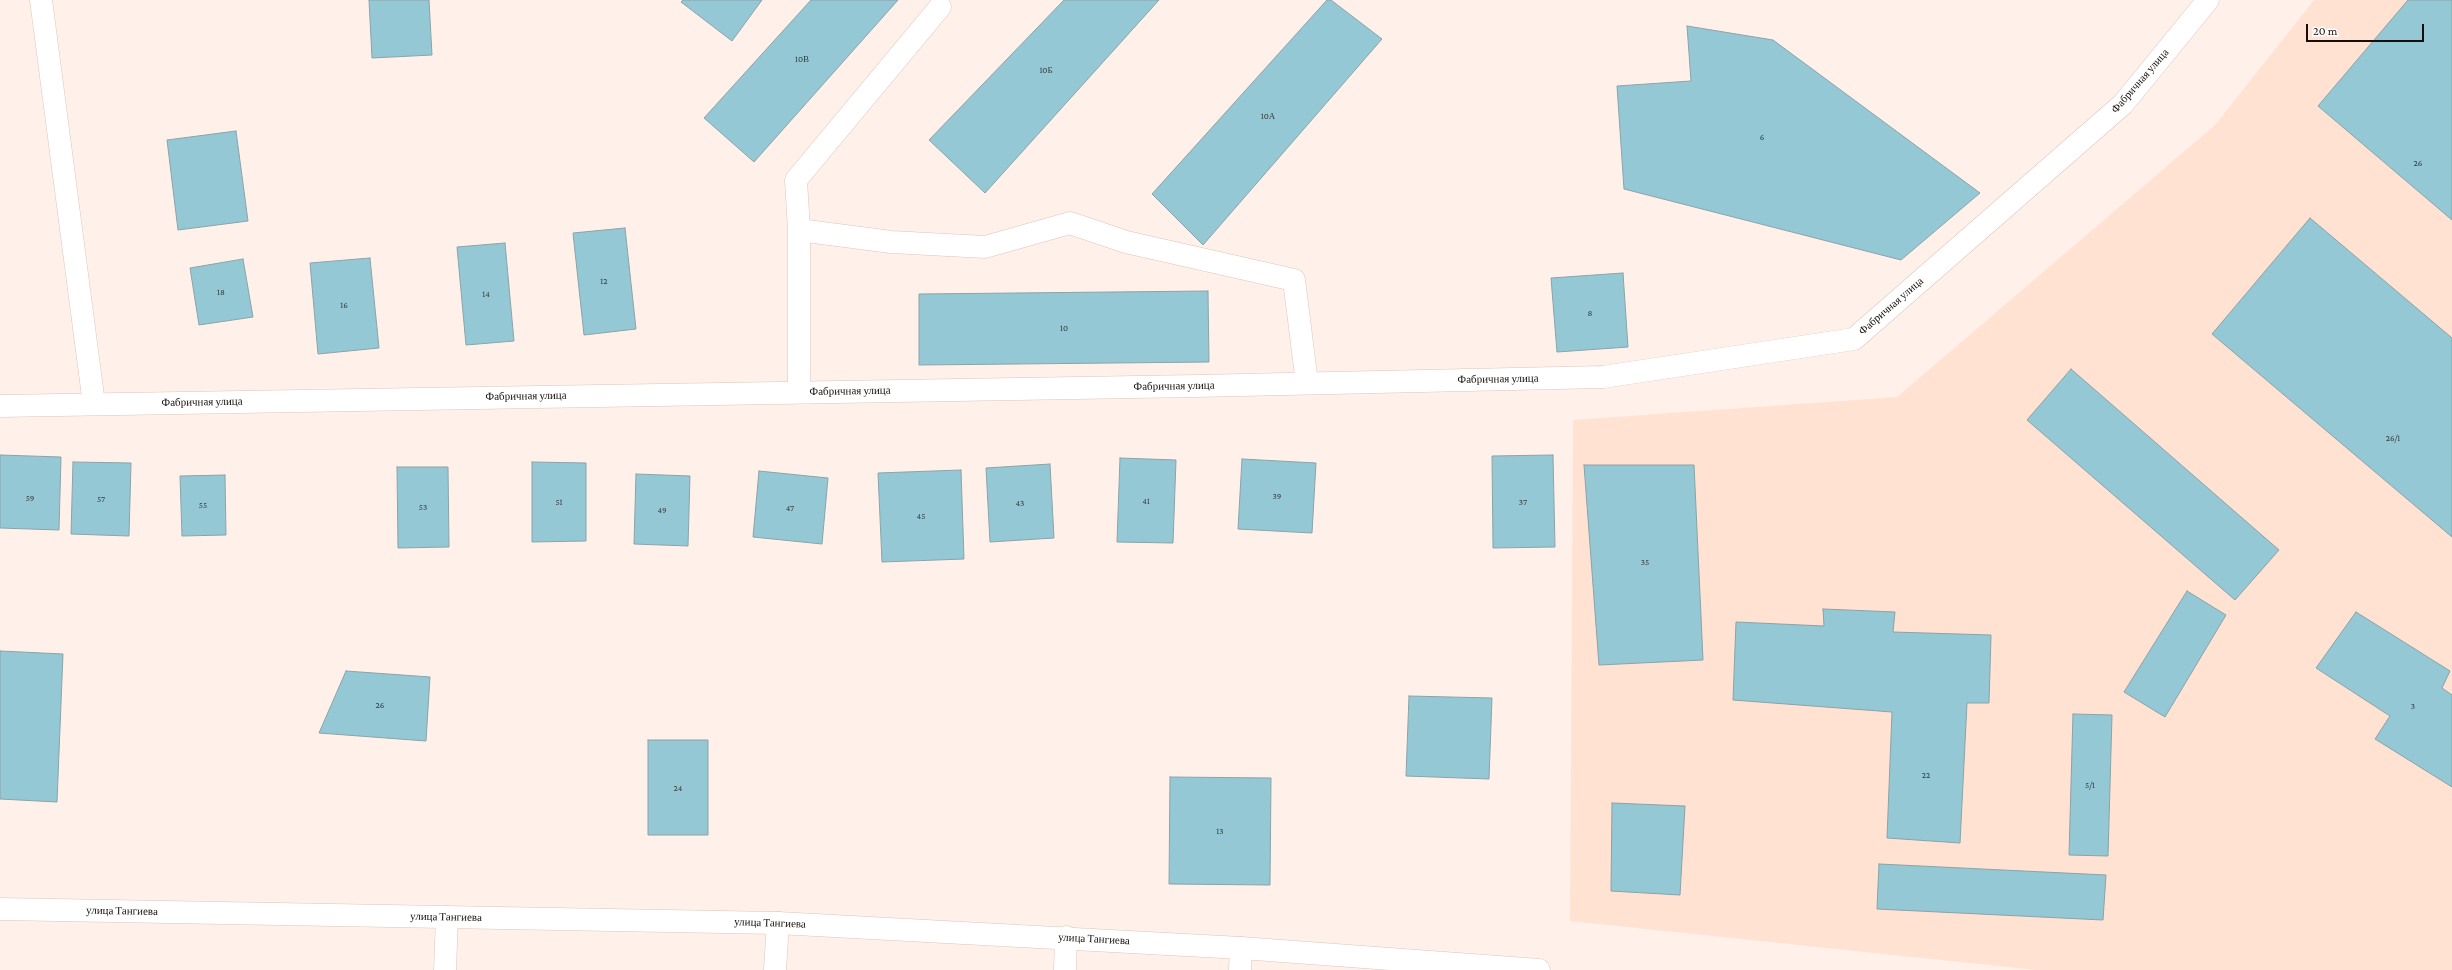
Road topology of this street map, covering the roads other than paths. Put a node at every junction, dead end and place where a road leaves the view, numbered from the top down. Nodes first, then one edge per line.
1 (42, 0) edge
2 (2208, 0) edge
3 (940, 7) dead end
4 (800, 230) junction
5 (1307, 383) junction
6 (799, 392) junction
7 (94, 404) junction
8 (0, 406) edge
9 (0, 909) edge
10 (447, 917) junction
11 (778, 923) junction
12 (1066, 937) junction
13 (1241, 948) junction
14 (445, 970) edge
15 (775, 970) edge
16 (1065, 970) edge
17 (1240, 970) edge
18 (1539, 970) edge

1 - 7 street
2 - 5 street, Фабричная улица
3 - 4 street
4 - 5 street
4 - 6 street
5 - 6 street, Фабричная улица
6 - 7 street, Фабричная улица
7 - 8 street, Фабричная улица
9 - 10 street, улица Тангиева
10 - 11 street, улица Тангиева
10 - 14 street
11 - 12 street, улица Тангиева
11 - 15 street
12 - 13 street, улица Тангиева
12 - 16 street
13 - 17 street
13 - 18 street, улица Тангиева

